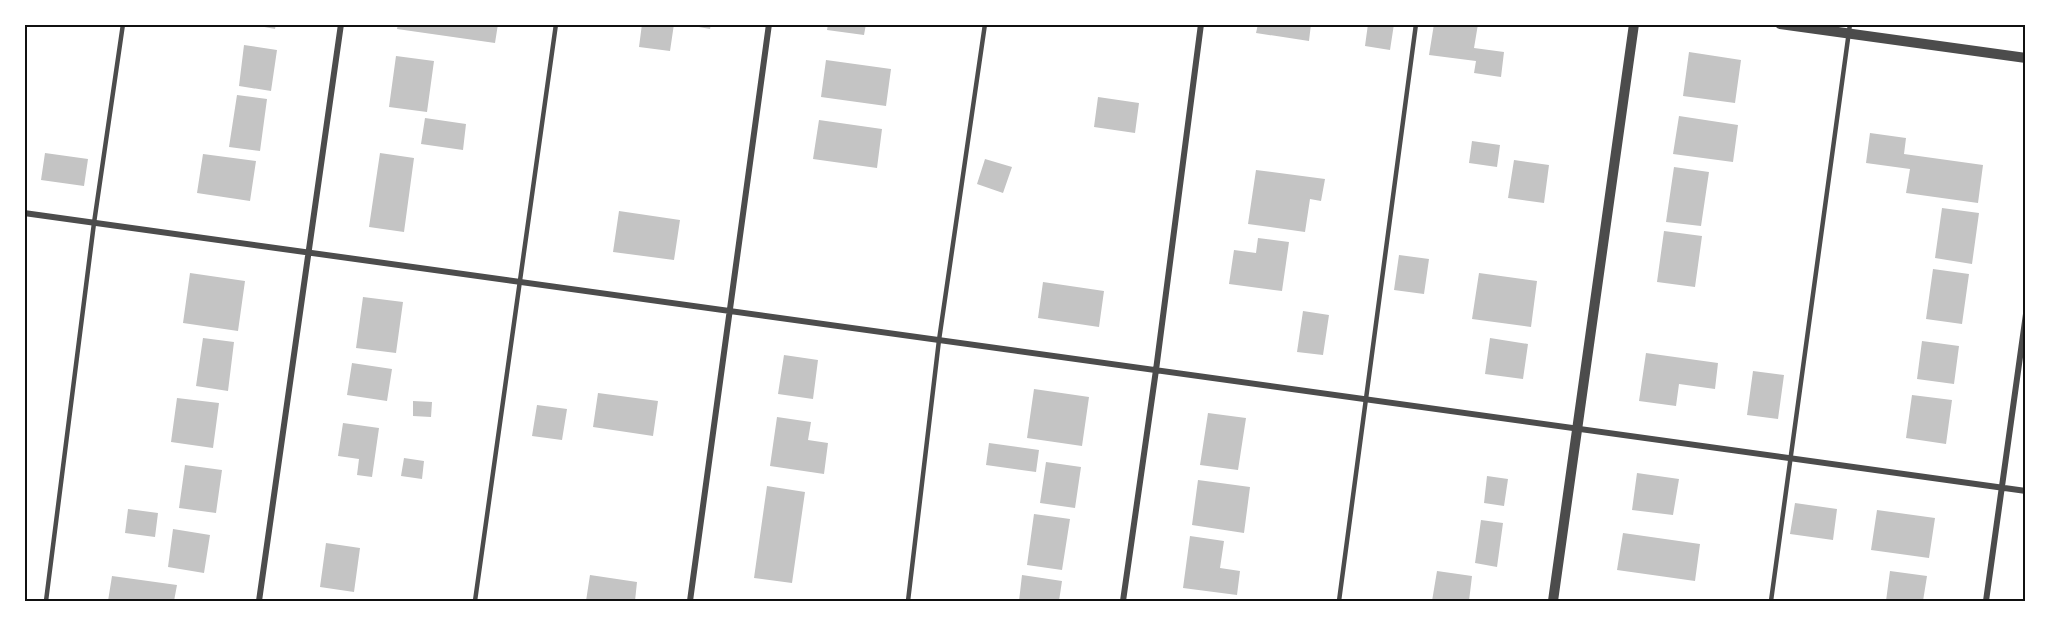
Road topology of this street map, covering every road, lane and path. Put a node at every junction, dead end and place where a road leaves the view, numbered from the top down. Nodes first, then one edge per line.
1 (123, 24) edge
2 (341, 24) edge
3 (556, 24) edge
4 (769, 24) edge
5 (985, 24) edge
6 (1201, 24) edge
7 (1416, 24) edge
8 (1634, 24) edge
9 (1780, 24) edge
10 (1850, 29) edge
11 (2026, 58) edge
12 (24, 213) edge
13 (94, 223) junction
14 (309, 252) junction
15 (519, 282) junction
16 (730, 311) junction
17 (2026, 314) edge
18 (939, 340) junction
19 (1156, 370) junction
20 (1367, 400) junction
21 (1578, 429) junction
22 (1789, 458) junction
23 (2003, 488) junction
24 (2026, 491) edge
25 (46, 601) edge
26 (259, 601) edge
27 (475, 601) edge
28 (690, 601) edge
29 (908, 601) edge
30 (1123, 601) edge
31 (1338, 601) edge
32 (1553, 601) edge
33 (1770, 601) edge
34 (1986, 601) edge

1 - 13 lane
2 - 14 street
3 - 15 lane
4 - 16 street
5 - 18 lane
6 - 19 street
7 - 20 lane
8 - 21 street
9 - 10 street
10 - 11 street
10 - 22 lane
12 - 13 street
13 - 14 street
13 - 25 lane
14 - 15 street
14 - 26 street
15 - 16 street
15 - 27 lane
16 - 18 street
16 - 28 street
17 - 23 street
18 - 19 street
18 - 29 lane
19 - 20 street
19 - 30 street
20 - 21 street
20 - 31 lane
21 - 22 street
21 - 32 street
22 - 23 street
22 - 33 lane
23 - 24 street
23 - 34 street

